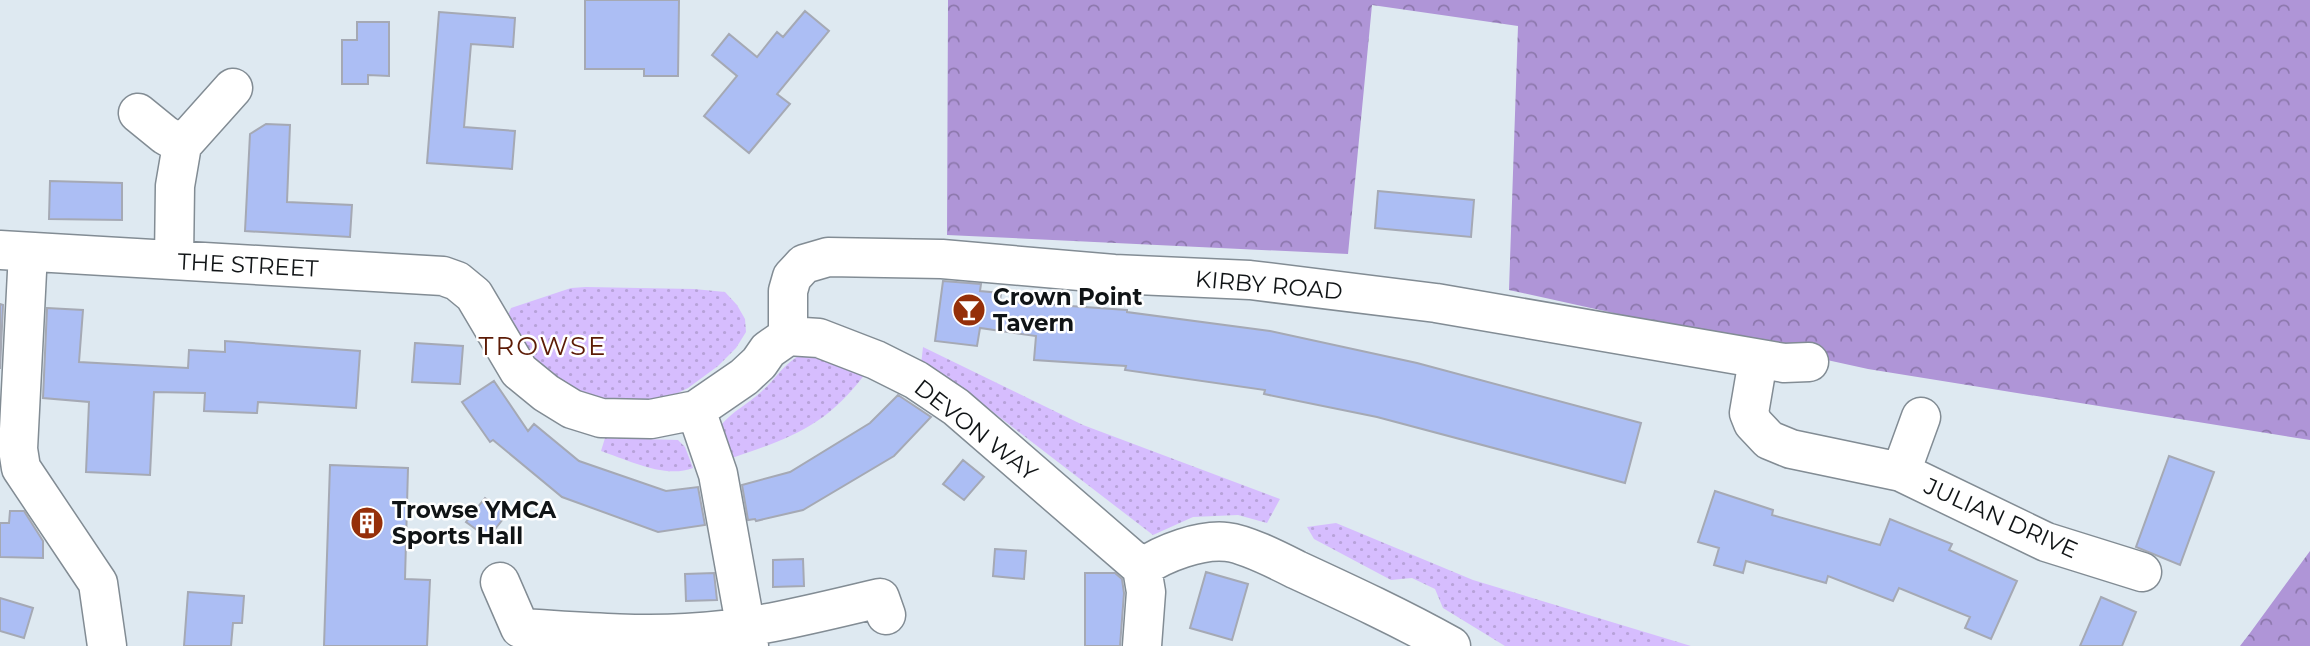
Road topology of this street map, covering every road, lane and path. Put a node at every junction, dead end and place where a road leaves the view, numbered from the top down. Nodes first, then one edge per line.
1 (233, 88) dead end
2 (138, 113) dead end
3 (182, 145) junction
4 (14, 251) edge
5 (174, 260) junction
6 (788, 336) junction
7 (1758, 359) junction
8 (1809, 362) dead end
9 (696, 410) junction
10 (1922, 417) dead end
11 (1901, 472) junction
12 (1142, 568) junction
13 (2142, 572) dead end
14 (500, 582) dead end
15 (886, 615) dead end
16 (748, 636) edge
17 (516, 637) edge
18 (107, 646) edge
19 (1142, 646) edge
20 (1451, 646) edge

1 - 3 street
2 - 3 street
3 - 5 street
4 - 5 street, THE STREET
4 - 18 street
5 - 9 street, THE STREET
6 - 7 street, KIRBY ROAD
6 - 9 street
6 - 12 street, DEVON WAY
7 - 8 street, KIRBY ROAD
7 - 11 street, JULIAN DRIVE
9 - 16 street
10 - 11 street, JULIAN DRIVE
11 - 13 street, JULIAN DRIVE
12 - 19 street
12 - 20 street
14 - 17 street
15 - 16 street
16 - 17 street

